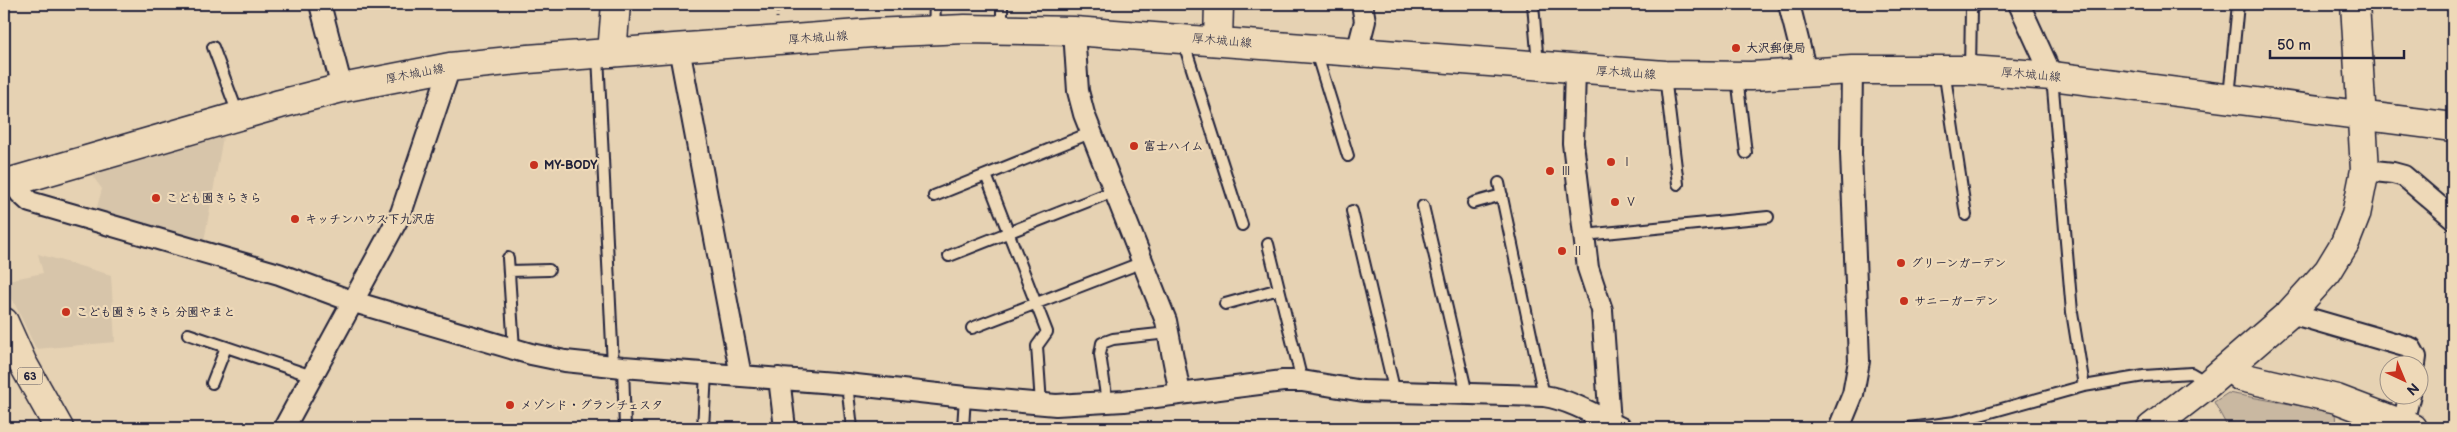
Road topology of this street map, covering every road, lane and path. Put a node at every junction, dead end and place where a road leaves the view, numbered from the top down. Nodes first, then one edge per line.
1 (320, 4) edge
2 (616, 4) edge
3 (1219, 4) edge
4 (1362, 4) edge
5 (1533, 4) edge
6 (1789, 4) edge
7 (1977, 4) edge
8 (2019, 4) edge
9 (2238, 4) edge
10 (2355, 4) edge
11 (1002, 16) edge
12 (934, 17) edge
13 (1074, 31) junction
14 (1186, 38) junction
15 (1218, 41) junction
16 (213, 47) dead end
17 (679, 48) junction
18 (1315, 50) junction
19 (1357, 52) junction
20 (605, 54) junction
21 (1538, 66) junction
22 (450, 67) junction
23 (1575, 69) junction
24 (1944, 69) junction
25 (1852, 70) junction
26 (1970, 70) junction
27 (1806, 72) junction
28 (1665, 75) junction
29 (1737, 76) junction
30 (2052, 76) junction
31 (342, 88) junction
32 (2229, 98) junction
33 (2362, 114) junction
34 (238, 116) junction
35 (2453, 127) edge
36 (1090, 133) junction
37 (1746, 153) dead end
38 (1348, 156) dead end
39 (2365, 170) junction
40 (986, 175) junction
41 (8, 182) edge
42 (1499, 183) dead end
43 (1678, 184) dead end
44 (1114, 191) junction
45 (1502, 195) junction
46 (934, 196) dead end
47 (1473, 203) dead end
48 (1423, 206) dead end
49 (1352, 211) dead end
50 (1966, 215) dead end
51 (1768, 217) dead end
52 (2453, 218) edge
53 (1242, 225) dead end
54 (1009, 233) junction
55 (1584, 235) junction
56 (1268, 244) dead end
57 (949, 256) dead end
58 (508, 258) dead end
59 (1143, 262) junction
60 (549, 270) dead end
61 (509, 271) junction
62 (1279, 289) junction
63 (354, 302) junction
64 (1037, 303) junction
65 (1225, 304) dead end
66 (2290, 313) junction
67 (4, 322) edge
68 (972, 328) dead end
69 (1168, 333) junction
70 (188, 334) dead end
71 (226, 347) junction
72 (514, 349) junction
73 (2414, 354) edge
74 (618, 367) junction
75 (706, 373) junction
76 (2219, 375) junction
77 (312, 376) junction
78 (741, 376) junction
79 (779, 378) junction
80 (1302, 381) junction
81 (212, 383) dead end
82 (847, 384) junction
83 (2084, 386) junction
84 (1394, 393) junction
85 (1180, 394) junction
86 (1467, 394) junction
87 (1544, 396) junction
88 (965, 397) junction
89 (1107, 402) junction
90 (1041, 404) junction
91 (2409, 404) edge
92 (1616, 426) edge
93 (2408, 426) edge
94 (59, 428) edge
95 (284, 428) edge
96 (625, 428) edge
97 (702, 428) edge
98 (785, 428) edge
99 (852, 428) edge
100 (963, 428) edge
101 (1839, 428) edge
102 (1909, 428) edge
103 (2151, 428) edge

1 - 31 street
2 - 20 main road
3 - 15 main road
4 - 19 street
5 - 21 lane
6 - 27 street
7 - 26 lane
8 - 30 street
9 - 32 lane
10 - 33 main road
11 - 12 main road, 厚木城山線
11 - 13 main road, 厚木城山線
12 - 17 main road, 厚木城山線
13 - 14 main road, 厚木城山線
13 - 36 street
14 - 15 main road, 厚木城山線
14 - 53 lane
15 - 18 main road, 厚木城山線
16 - 34 lane
17 - 20 main road, 厚木城山線
17 - 78 street
18 - 19 main road, 厚木城山線
18 - 38 lane
19 - 21 main road, 厚木城山線
20 - 22 main road, 厚木城山線
20 - 74 lane
21 - 23 main road, 厚木城山線
22 - 31 main road, 厚木城山線
22 - 63 street
23 - 28 main road, 厚木城山線
23 - 55 street
24 - 25 main road, 厚木城山線
24 - 26 main road, 厚木城山線
24 - 50 lane
25 - 27 main road, 厚木城山線
25 - 101 street
26 - 30 main road, 厚木城山線
27 - 29 main road, 厚木城山線
28 - 29 main road, 厚木城山線
28 - 43 lane
29 - 37 lane
30 - 32 main road, 厚木城山線
30 - 83 lane
31 - 34 main road, 厚木城山線
32 - 33 main road, 厚木城山線
33 - 35 main road, 厚木城山線
33 - 39 main road
34 - 41 main road, 厚木城山線
36 - 40 lane
36 - 44 street
39 - 52 street
39 - 66 main road
40 - 46 lane
40 - 54 lane
41 - 63 street
42 - 45 lane
44 - 54 lane
44 - 59 street
45 - 47 lane
45 - 87 lane
48 - 86 lane
49 - 84 lane
51 - 55 lane
54 - 57 lane
54 - 64 lane
55 - 92 street
56 - 62 lane
58 - 61 lane
59 - 64 lane
59 - 69 street
60 - 61 lane
61 - 72 lane
62 - 65 lane
62 - 80 lane
63 - 72 street
63 - 77 street
64 - 68 lane
64 - 90 lane
66 - 73 street
66 - 76 main road
67 - 94 main road, 63
69 - 85 street
69 - 89 lane
70 - 71 lane
71 - 77 lane
71 - 81 lane
72 - 74 street
74 - 75 street
74 - 96 lane
75 - 78 street
75 - 97 lane
76 - 83 lane
76 - 93 main road
76 - 103 main road
77 - 95 street
78 - 79 street
79 - 82 street
79 - 98 street
80 - 84 street
80 - 85 street
82 - 88 street
82 - 99 lane
83 - 102 lane
84 - 86 street
85 - 89 street
86 - 87 street
87 - 92 street
88 - 90 street
88 - 100 lane
89 - 90 street
91 - 93 street

